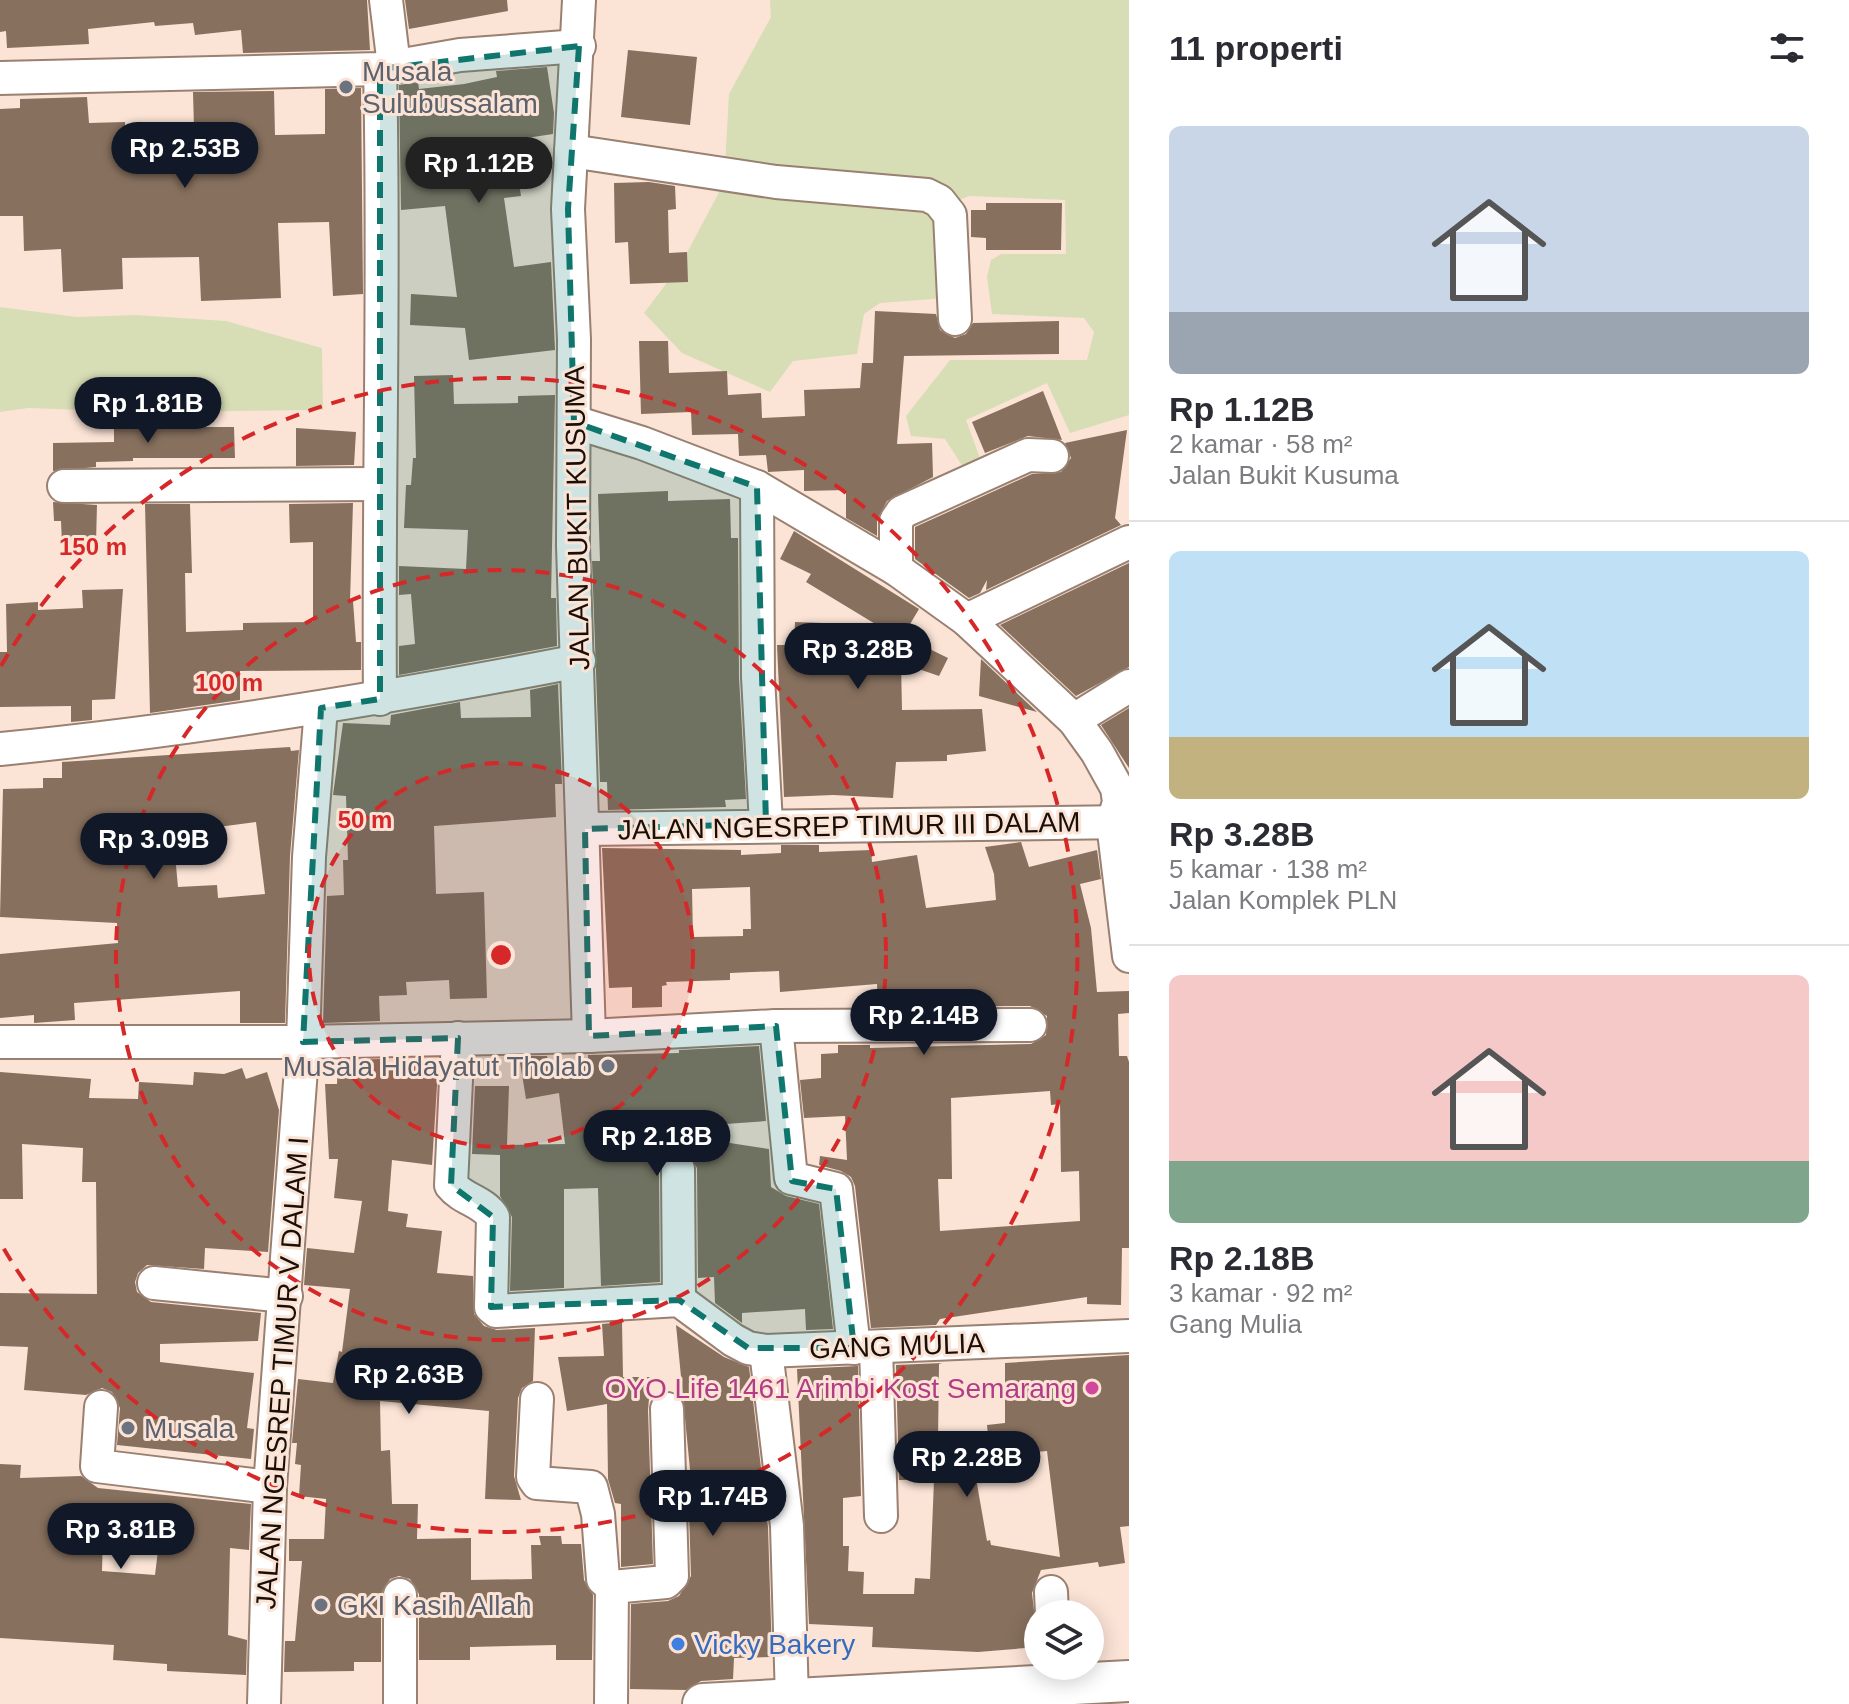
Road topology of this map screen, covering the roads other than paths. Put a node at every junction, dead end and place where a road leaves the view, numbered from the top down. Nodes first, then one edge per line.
1 (386, 0) edge
2 (579, 0) edge
3 (579, 46) junction
4 (387, 68) junction
5 (0, 78) edge
6 (571, 151) junction
7 (955, 319) dead end
8 (574, 422) junction
9 (1052, 456) dead end
10 (378, 484) junction
11 (64, 486) dead end
12 (757, 487) junction
13 (1129, 542) edge
14 (896, 569) junction
15 (967, 620) junction
16 (579, 661) junction
17 (1129, 686) edge
18 (380, 699) junction
19 (321, 708) junction
20 (1074, 720) junction
21 (0, 749) edge
22 (1121, 822) edge
23 (766, 824) junction
24 (585, 829) junction
25 (1129, 956) edge
26 (1030, 1025) dead end
27 (776, 1026) junction
28 (589, 1036) junction
29 (458, 1038) junction
30 (0, 1042) edge
31 (303, 1042) junction
32 (678, 1169) dead end
33 (154, 1283) dead end
34 (286, 1296) junction
35 (679, 1300) junction
36 (1129, 1336) edge
37 (865, 1347) junction
38 (766, 1351) junction
39 (537, 1399) dead end
40 (101, 1407) dead end
41 (667, 1409) dead end
42 (270, 1487) junction
43 (881, 1516) dead end
44 (612, 1587) junction
45 (400, 1595) dead end
46 (1104, 1679) edge
47 (1028, 1680) edge
48 (1129, 1681) edge
49 (792, 1700) junction
50 (897, 1700) edge
51 (264, 1704) edge
52 (400, 1704) edge
53 (611, 1704) edge
54 (703, 1704) edge

1 - 4 street
2 - 3 street, JALAN BUKIT KUSUMA
3 - 4 street
3 - 6 street, JALAN BUKIT KUSUMA
4 - 5 street
4 - 10 street
6 - 7 street
6 - 8 street, JALAN BUKIT KUSUMA
8 - 12 street
8 - 16 street, JALAN BUKIT KUSUMA
9 - 14 street
10 - 11 street
10 - 18 street
12 - 14 street
12 - 23 street
13 - 15 street
14 - 15 street
15 - 20 street
16 - 18 street
16 - 24 street, JALAN BUKIT KUSUMA
17 - 20 street
18 - 19 street
19 - 21 street
19 - 31 street, JALAN NGESREP TIMUR V DALAM I
20 - 22 street
22 - 23 street, JALAN NGESREP TIMUR III DALAM
22 - 25 street
23 - 24 street, JALAN NGESREP TIMUR III DALAM
24 - 28 street, JALAN BUKIT KUSUMA
26 - 27 street
27 - 28 street
27 - 37 street
28 - 29 street
29 - 31 street
29 - 35 street
30 - 31 street
31 - 34 street, JALAN NGESREP TIMUR V DALAM I
32 - 35 street
33 - 34 street
34 - 42 street, JALAN NGESREP TIMUR V DALAM I
35 - 38 street, GANG MULIA
36 - 37 street, GANG MULIA
37 - 38 street, GANG MULIA
37 - 43 street
38 - 49 street
39 - 44 street
40 - 42 street
41 - 44 street
42 - 51 street, JALAN NGESREP TIMUR V DALAM I
44 - 53 street
45 - 52 street
46 - 48 main road
47 - 50 main road
49 - 50 main road
49 - 54 main road

